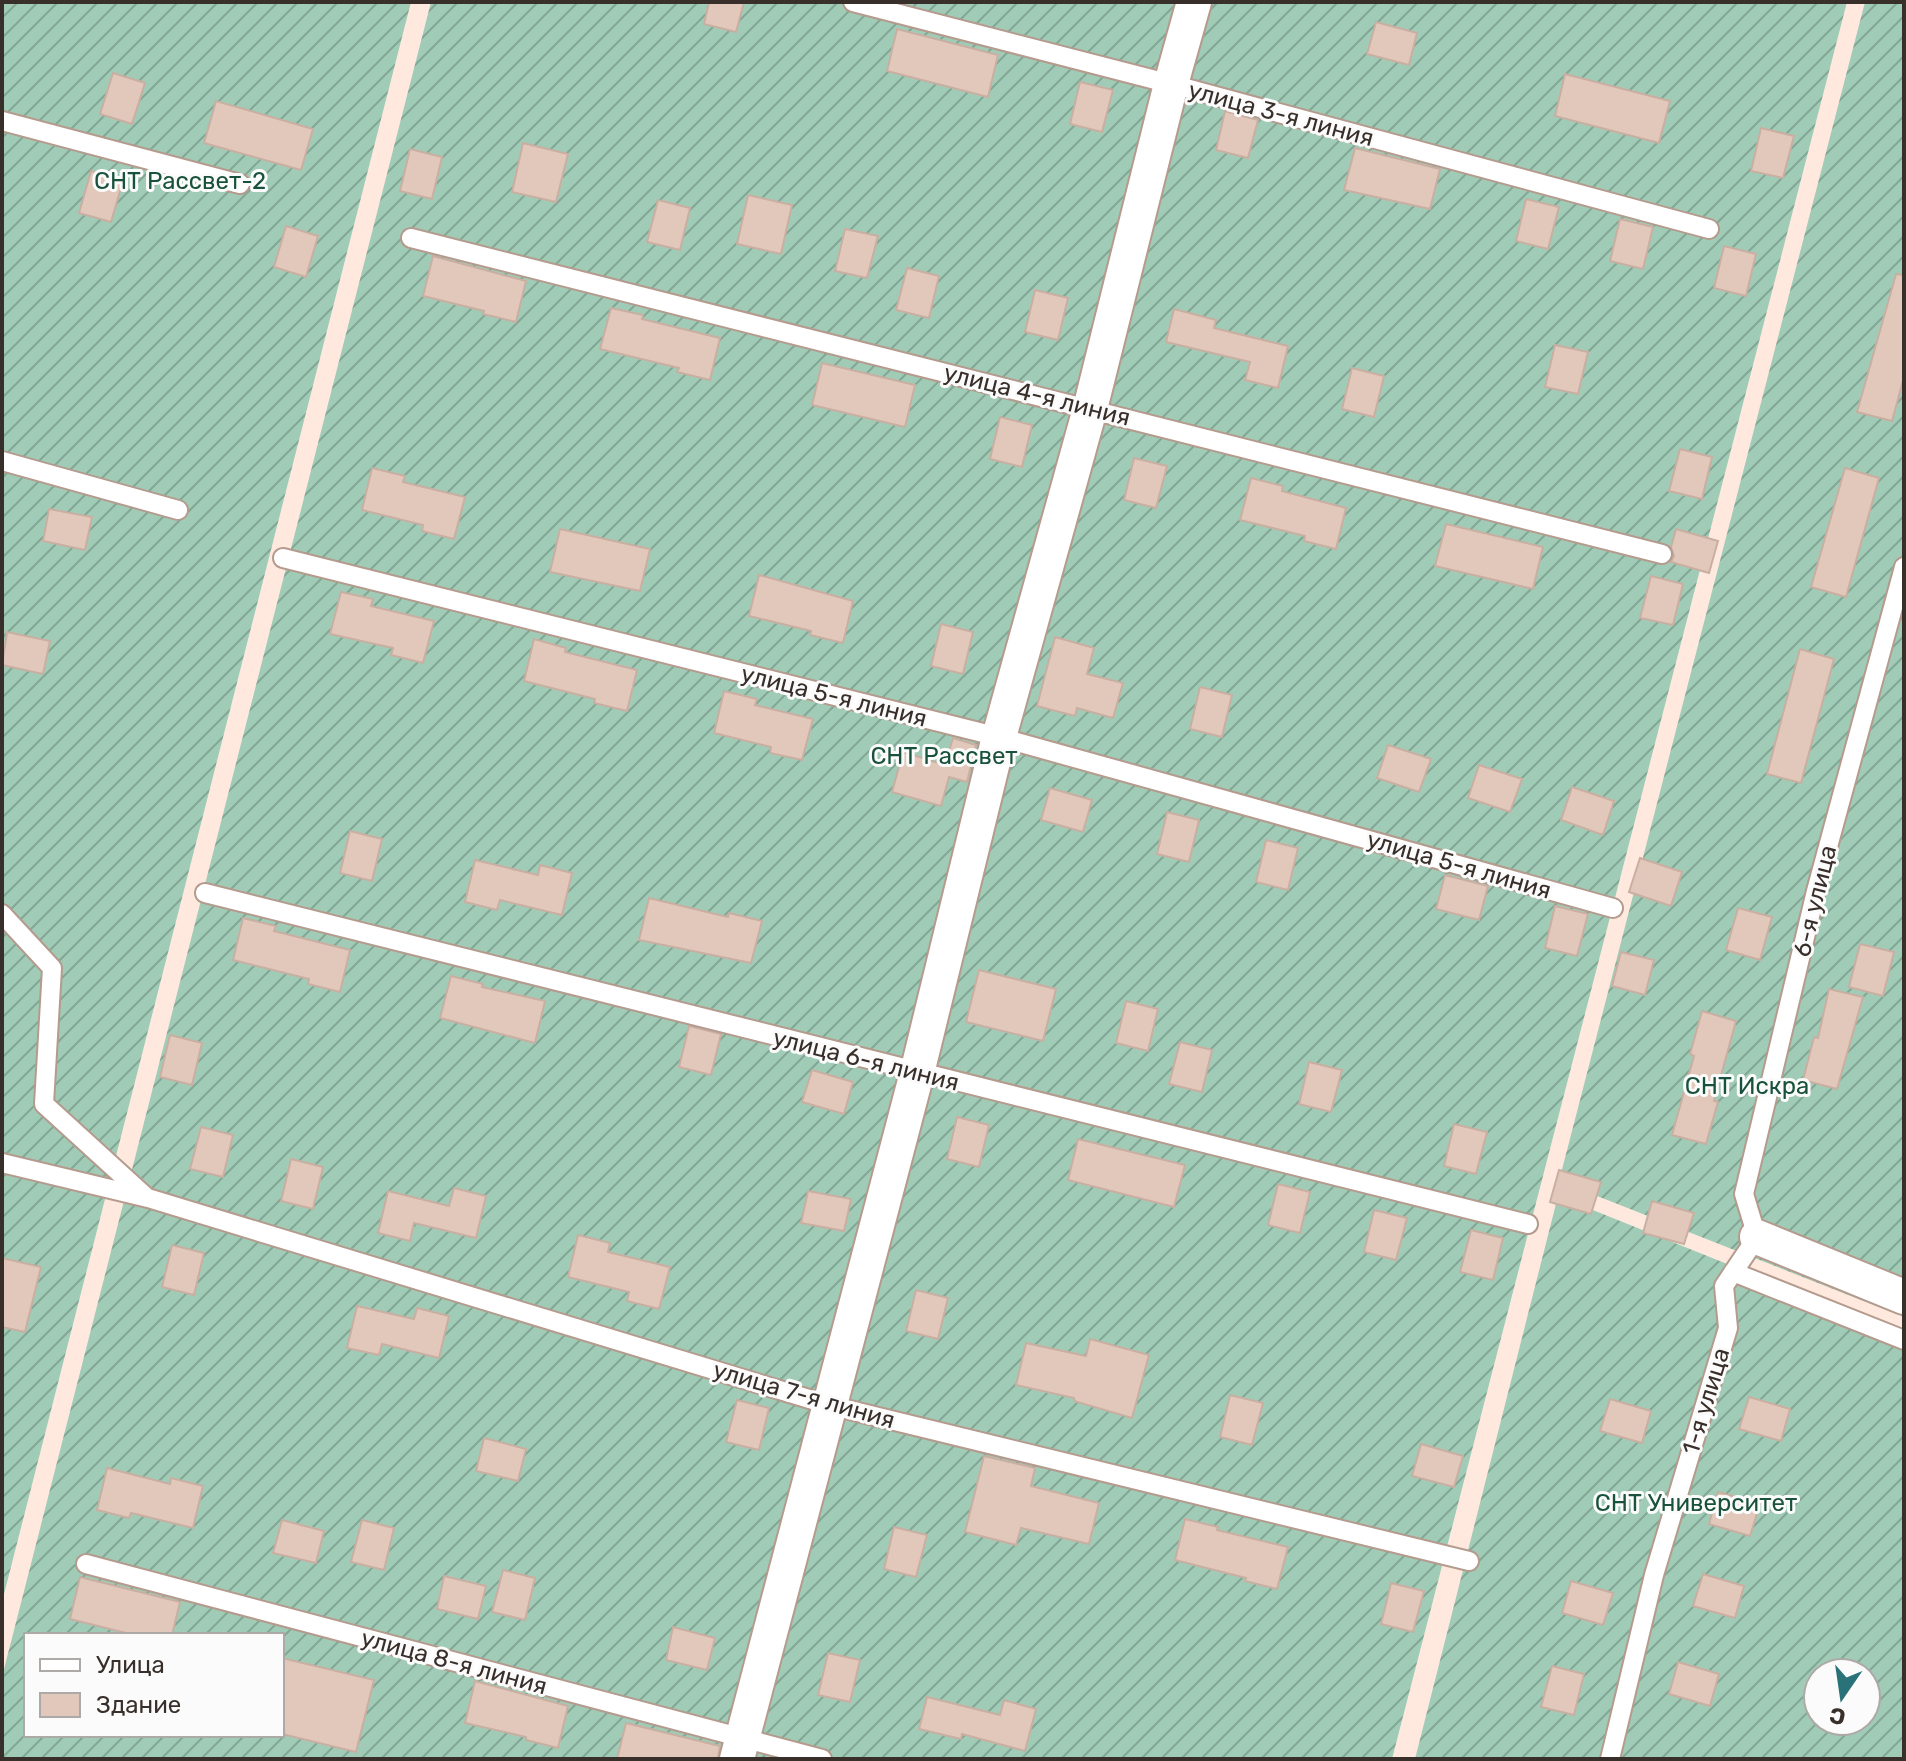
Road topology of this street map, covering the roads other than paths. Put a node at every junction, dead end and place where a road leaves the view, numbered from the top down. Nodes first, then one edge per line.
1 (853, 2) edge
2 (1194, 2) edge
3 (1171, 84) junction
4 (2, 121) edge
5 (240, 184) dead end
6 (1709, 229) dead end
7 (411, 238) dead end
8 (1090, 409) junction
9 (2, 461) edge
10 (178, 510) dead end
11 (1662, 554) dead end
12 (283, 558) dead end
13 (1904, 567) edge
14 (999, 737) junction
15 (205, 893) dead end
16 (1613, 908) dead end
17 (2, 914) edge
18 (917, 1073) junction
19 (2, 1163) edge
20 (148, 1198) junction
21 (1528, 1224) dead end
22 (1757, 1237) junction
23 (1733, 1272) junction
24 (1904, 1297) edge
25 (1904, 1340) edge
26 (829, 1405) junction
27 (1469, 1561) dead end
28 (86, 1564) dead end
29 (739, 1748) edge
30 (822, 1759) edge
31 (1610, 1759) edge

1 - 3 lane, улица 3-я линия
2 - 3 street
3 - 6 lane, улица 3-я линия
3 - 8 street
4 - 5 lane
7 - 8 lane, улица 4-я линия
8 - 11 lane, улица 4-я линия
8 - 14 street
9 - 10 lane
12 - 14 lane, улица 5-я линия
13 - 22 lane, 6-я улица
14 - 16 lane, улица 5-я линия
14 - 18 street
15 - 18 lane, улица 6-я линия
17 - 20 lane
18 - 21 lane, улица 6-я линия
18 - 26 street
19 - 20 lane, улица 7-я линия
20 - 26 lane, улица 7-я линия
22 - 23 lane, 1-я улица
22 - 24 street
23 - 25 lane
23 - 31 lane, 1-я улица
26 - 27 lane, улица 7-я линия
26 - 29 street
28 - 29 lane, улица 8-я линия
29 - 30 lane, улица 8-я линия

